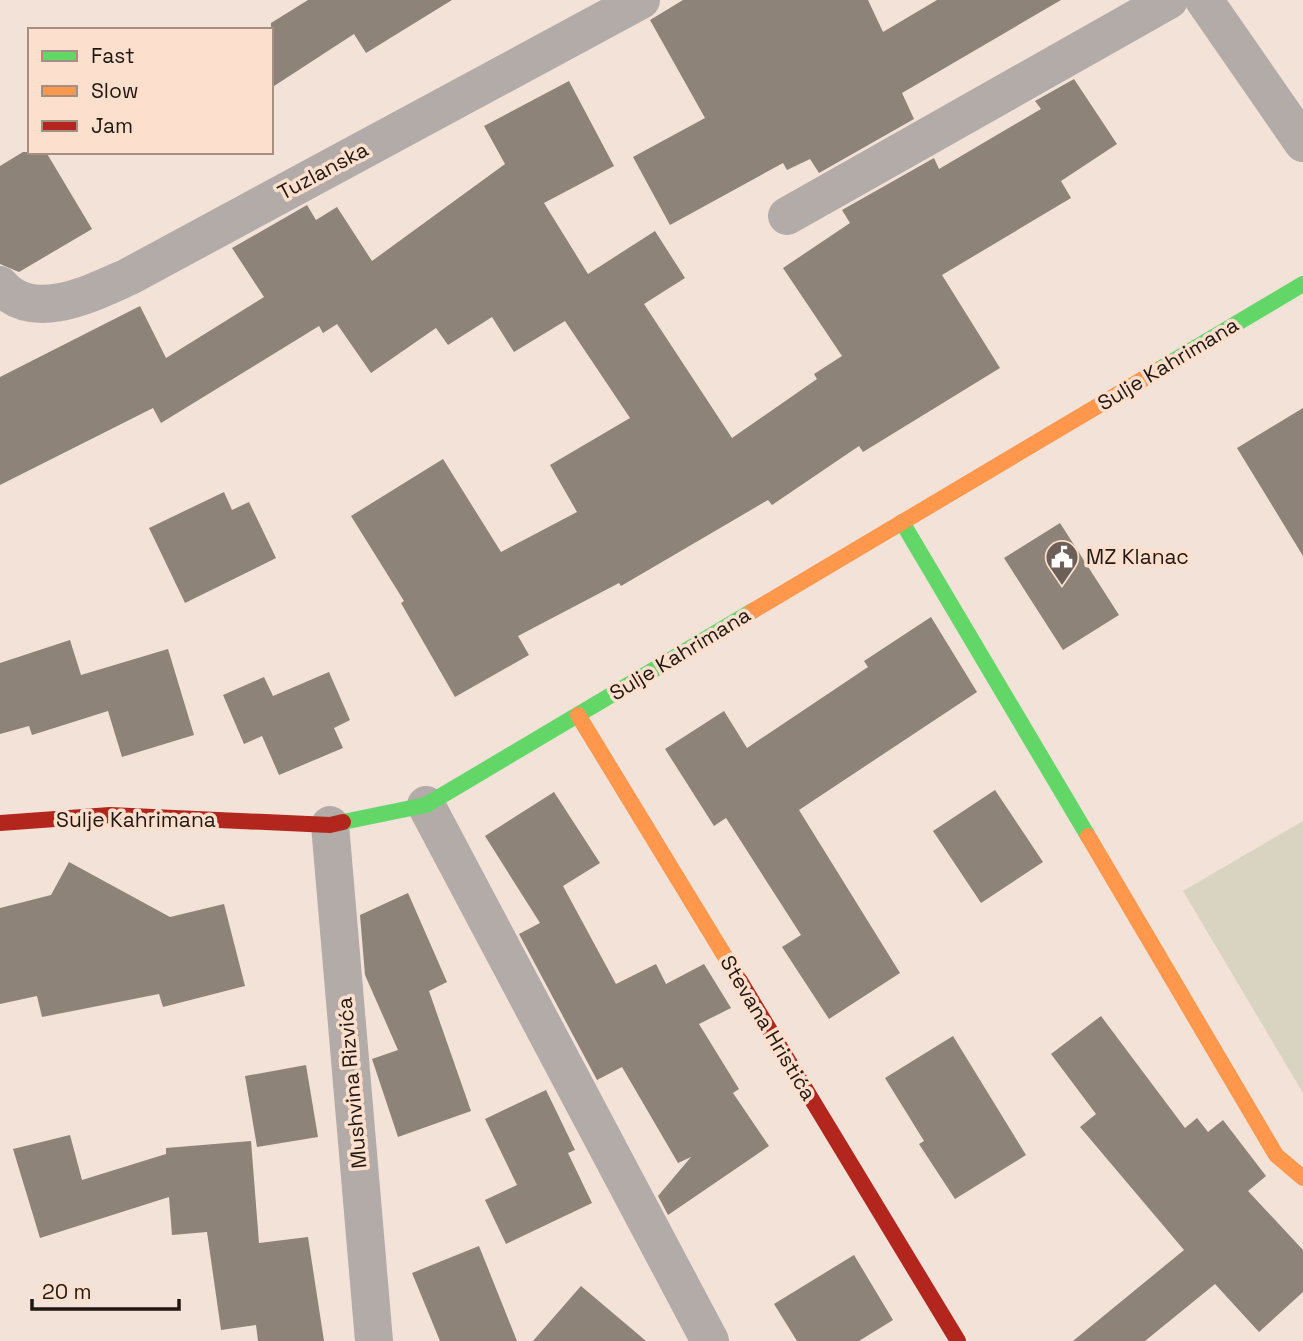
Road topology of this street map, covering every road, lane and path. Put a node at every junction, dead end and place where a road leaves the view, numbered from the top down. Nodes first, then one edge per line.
1 (641, 0) edge
2 (1169, 0) edge
3 (1204, 0) edge
4 (1303, 143) edge
5 (787, 216) dead end
6 (1303, 284) edge
7 (0, 285) edge
8 (902, 522) junction
9 (578, 715) junction
10 (426, 805) junction
11 (0, 823) edge
12 (330, 825) junction
13 (1303, 1178) edge
14 (374, 1341) edge
15 (710, 1341) edge
16 (958, 1341) edge

1 - 7 street, Tuzlanska
2 - 5 street
3 - 4 street
6 - 8 street, Sulje Kahrimana
8 - 9 street, Sulje Kahrimana
8 - 13 street
9 - 10 street, Sulje Kahrimana
9 - 16 street, Stevana Hristića
10 - 12 street, Sulje Kahrimana
10 - 15 street
11 - 12 street, Sulje Kahrimana
12 - 14 street, Mushvina Rizvića

